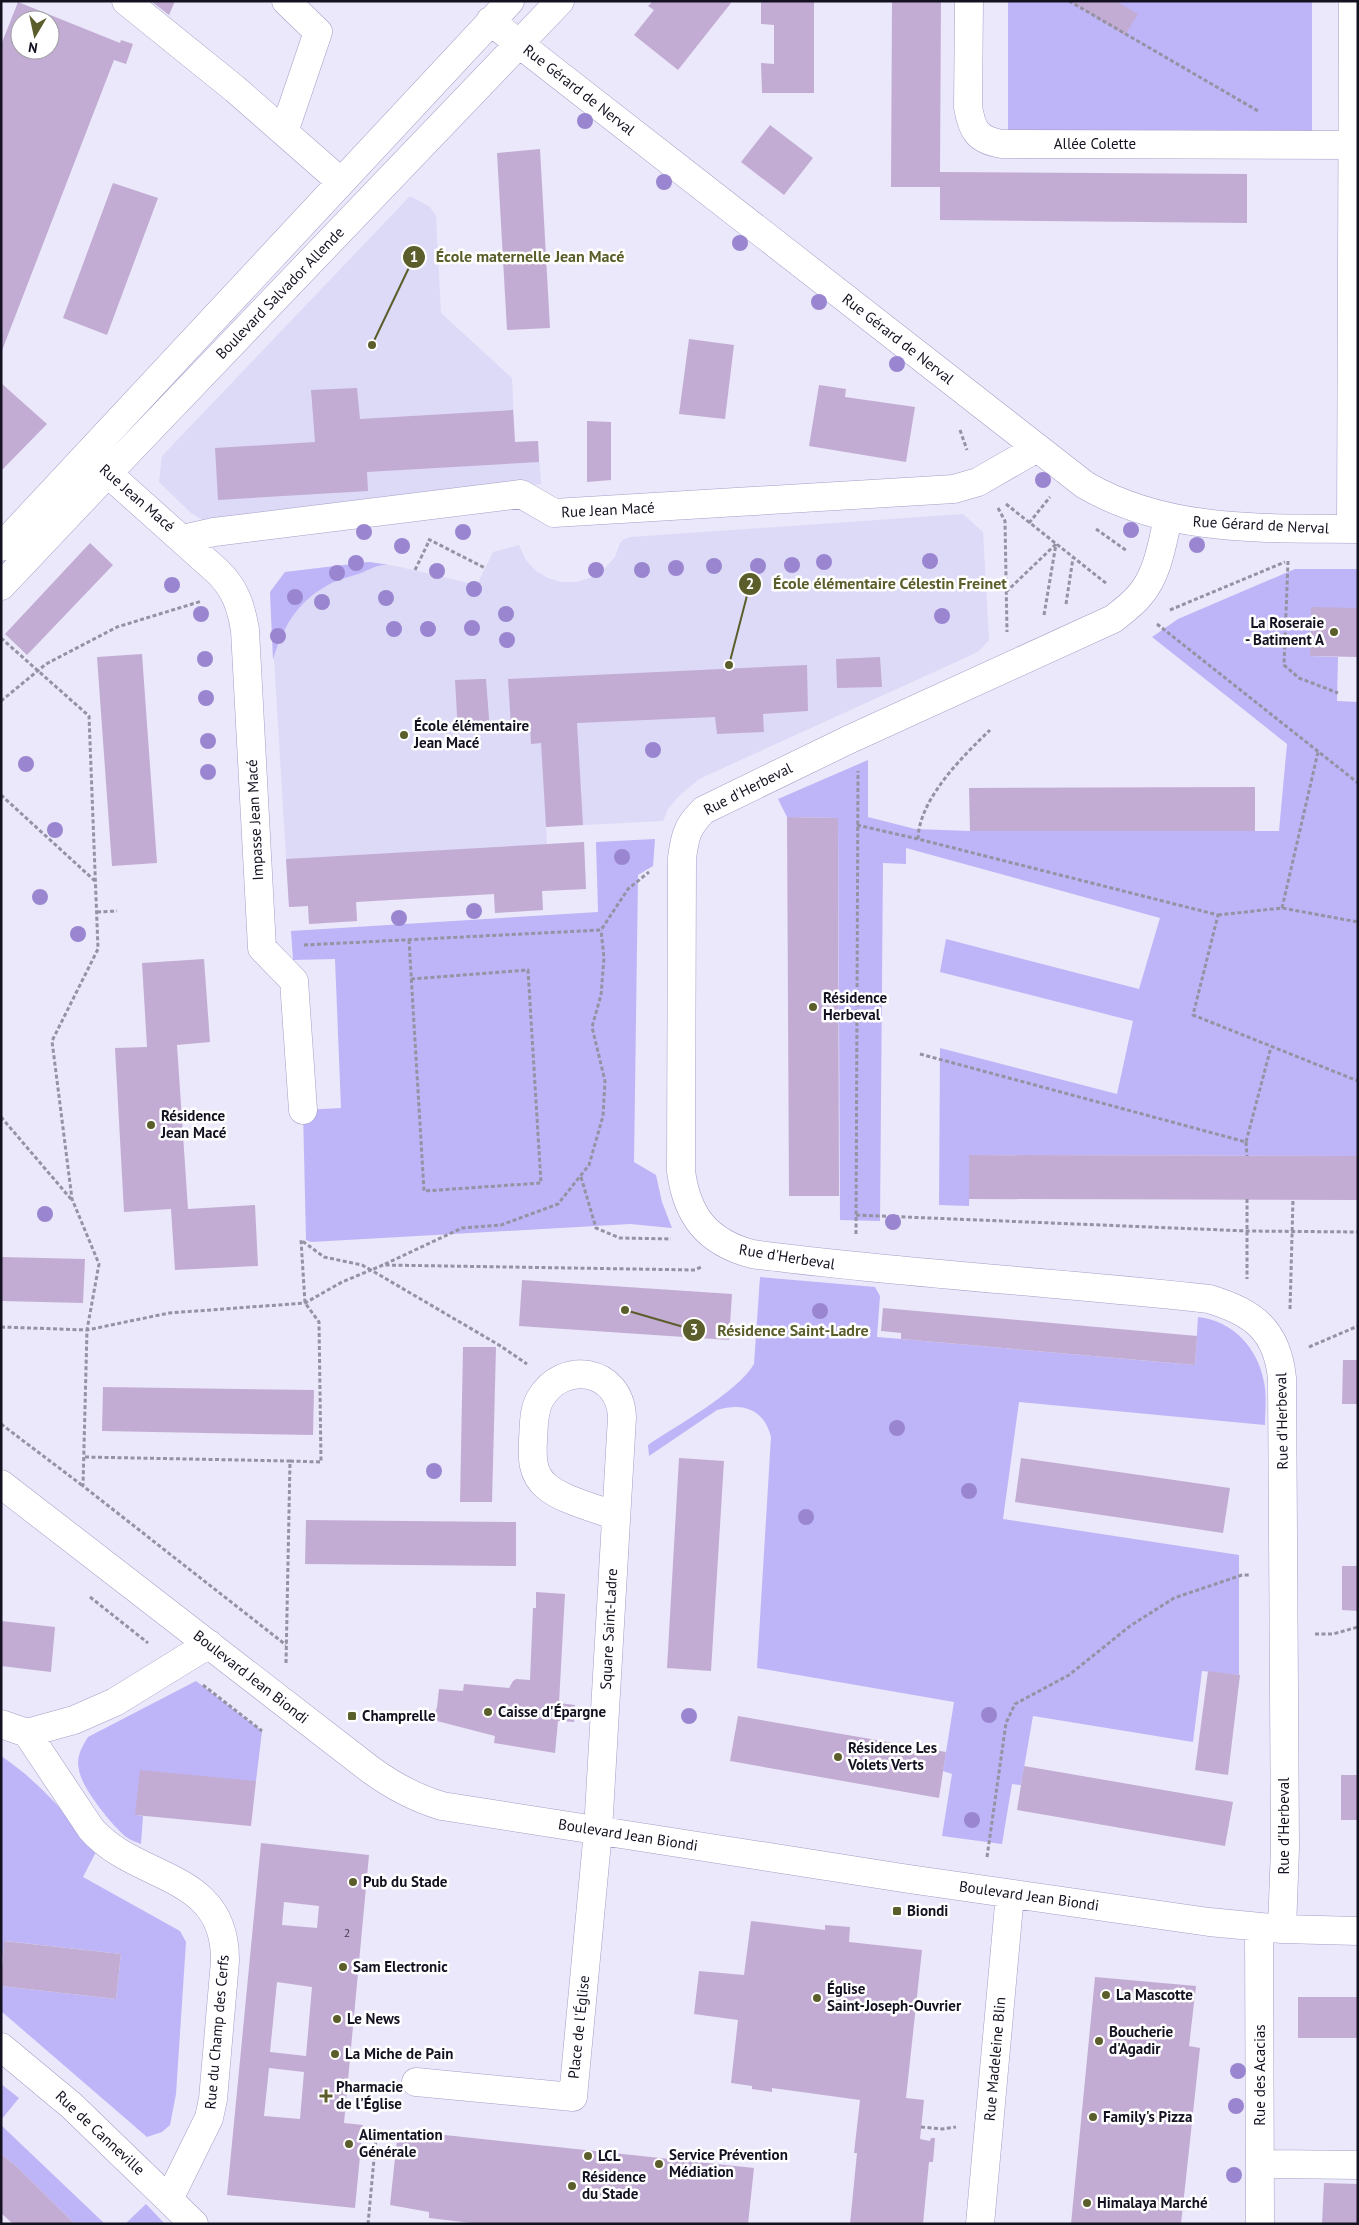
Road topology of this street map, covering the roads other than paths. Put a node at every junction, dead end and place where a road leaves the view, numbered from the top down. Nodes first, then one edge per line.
1 (286, 1) edge
2 (510, 1) edge
3 (560, 1) edge
4 (969, 1) edge
5 (1352, 1) edge
6 (142, 7) edge
7 (490, 22) junction
8 (520, 44) junction
9 (284, 132) junction
10 (1351, 145) junction
11 (341, 182) junction
12 (1037, 448) junction
13 (98, 464) junction
14 (1168, 518) junction
15 (1354, 529) edge
16 (183, 539) junction
17 (1, 547) edge
18 (1, 586) edge
19 (303, 1110) dead end
20 (1, 1484) edge
21 (616, 1516) junction
22 (209, 1644) junction
23 (1, 1724) edge
24 (27, 1734) junction
25 (598, 1830) junction
26 (1010, 1894) junction
27 (1271, 1928) junction
28 (1358, 1931) edge
29 (1, 2047) edge
30 (416, 2082) dead end
31 (1260, 2164) junction
32 (1358, 2165) edge
33 (169, 2199) junction
34 (194, 2224) edge
35 (980, 2224) edge
36 (1260, 2224) edge

1 - 9 street
2 - 7 street, Boulevard Salvador Allende
3 - 8 street, Boulevard Salvador Allende
4 - 10 street, Allée Colette
5 - 10 street
6 - 9 street
7 - 8 street, Rue Gérard de Nerval
7 - 11 street, Boulevard Salvador Allende
8 - 12 street, Rue Gérard de Nerval
8 - 13 street, Boulevard Salvador Allende
9 - 11 street
10 - 15 street
11 - 13 street, Boulevard Salvador Allende
12 - 14 street, Rue Gérard de Nerval
12 - 16 street, Rue Jean Macé
13 - 16 street, Rue Jean Macé
13 - 17 street, Boulevard Salvador Allende
13 - 18 street, Boulevard Salvador Allende
14 - 15 street, Rue Gérard de Nerval
14 - 27 street, Rue d'Herbeval
16 - 19 street, Impasse Jean Macé
20 - 22 street, Boulevard Jean Biondi
21 - 21 street, Square Saint-Ladre
21 - 25 street, Square Saint-Ladre
22 - 24 street
22 - 25 street, Boulevard Jean Biondi
23 - 24 street
24 - 33 street, Rue du Champ des Cerfs
25 - 26 street, Boulevard Jean Biondi
25 - 30 street, Place de l'Église
26 - 27 street, Boulevard Jean Biondi
26 - 35 street, Rue Madeleine Blin
27 - 28 street, Boulevard Jean Biondi
27 - 31 street, Rue des Acacias
29 - 33 street, Rue de Canneville
31 - 32 street
31 - 36 street, Rue des Acacias
33 - 34 street, Rue de Canneville

